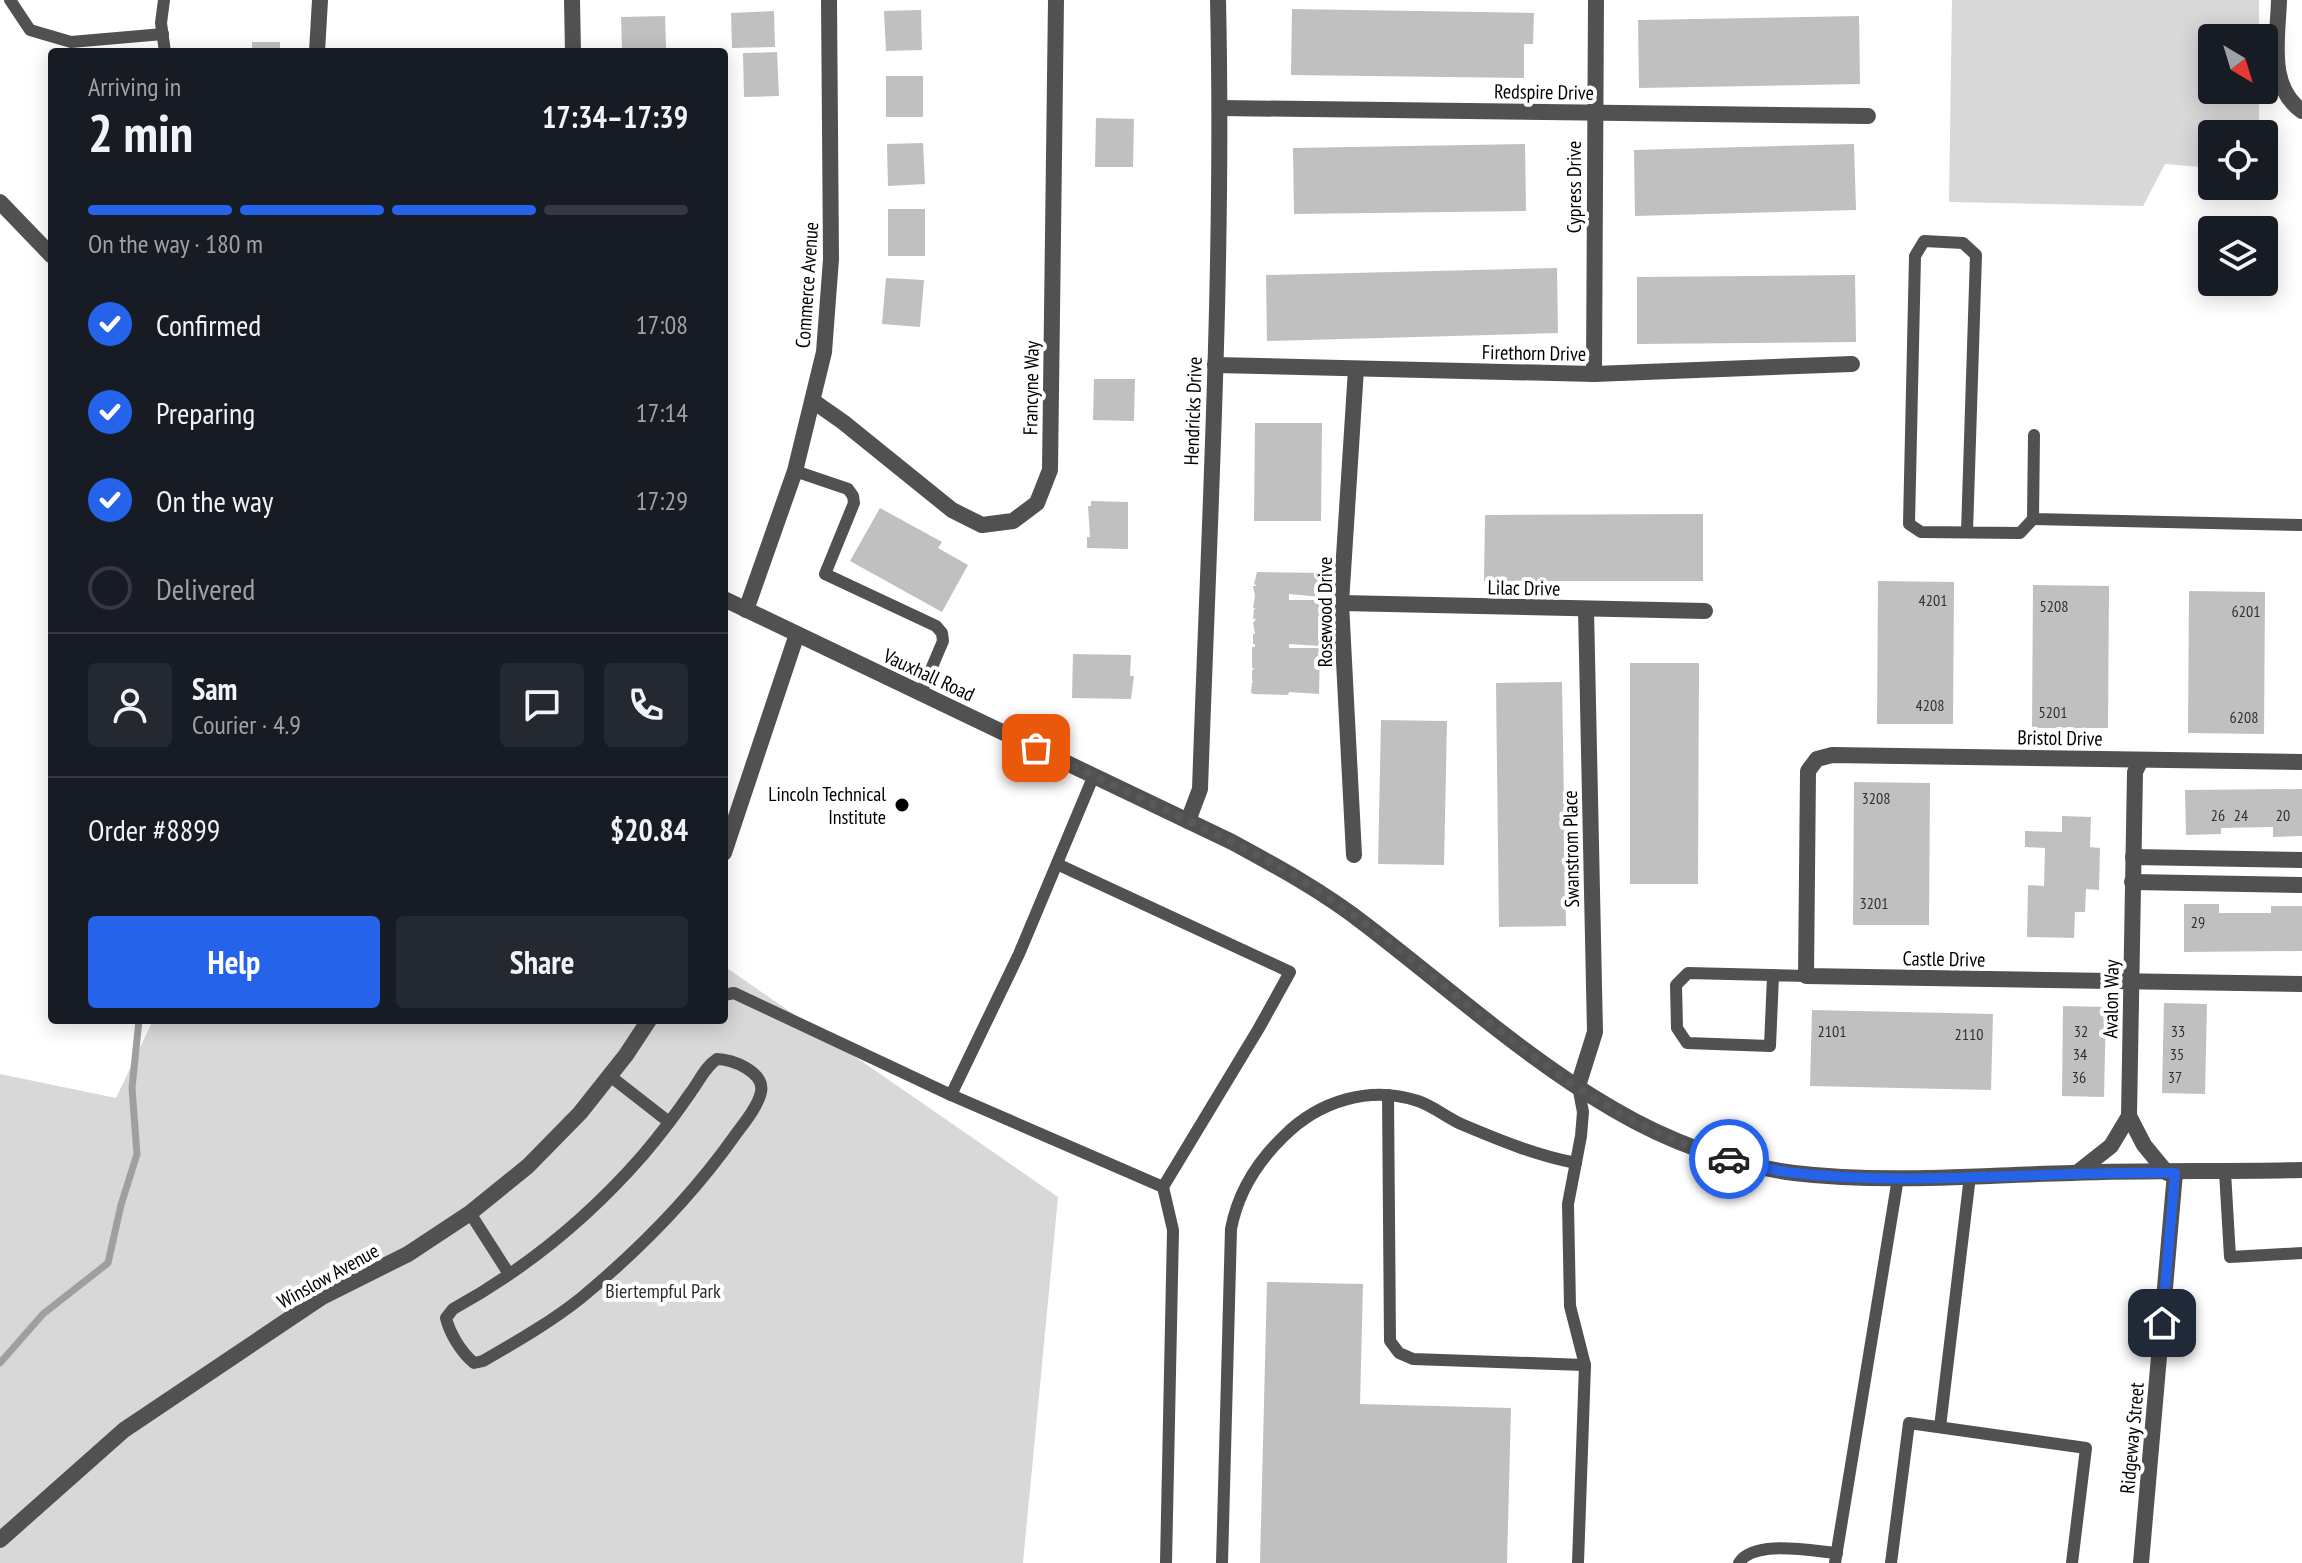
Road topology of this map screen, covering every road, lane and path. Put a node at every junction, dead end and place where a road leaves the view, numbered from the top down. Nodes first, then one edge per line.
1 (10, 0) edge
2 (164, 0) edge
3 (320, 0) edge
4 (572, 0) edge
5 (829, 0) edge
6 (1056, 0) edge
7 (1218, 0) edge
8 (1596, 0) edge
9 (2279, 0) edge
10 (163, 34) junction
11 (165, 48) edge
12 (317, 48) edge
13 (573, 48) edge
14 (1221, 108) junction
15 (2302, 111) edge
16 (1594, 113) junction
17 (1868, 116) dead end
18 (0, 202) edge
19 (48, 252) edge
20 (1852, 364) dead end
21 (1215, 365) junction
22 (1356, 369) junction
23 (1594, 374) junction
24 (813, 401) junction
25 (2034, 435) dead end
26 (795, 471) junction
27 (2033, 519) junction
28 (2302, 525) edge
29 (1967, 532) junction
30 (728, 601) edge
31 (1341, 603) junction
32 (1586, 609) junction
33 (746, 610) junction
34 (1705, 611) dead end
35 (797, 634) junction
36 (921, 693) junction
37 (2141, 760) junction
38 (2302, 762) edge
39 (1094, 775) junction
40 (1188, 821) junction
41 (728, 841) edge
42 (1354, 855) dead end
43 (2133, 857) junction
44 (2302, 860) edge
45 (1057, 864) junction
46 (2132, 882) junction
47 (2302, 885) edge
48 (1773, 976) junction
49 (1806, 976) junction
50 (2131, 983) junction
51 (2302, 984) edge
52 (728, 994) edge
53 (646, 1024) edge
54 (610, 1076) junction
55 (1578, 1086) junction
56 (951, 1095) junction
57 (1388, 1095) junction
58 (2129, 1116) junction
59 (669, 1122) junction
60 (1576, 1163) junction
61 (2302, 1170) edge
62 (2078, 1172) junction
63 (2225, 1172) junction
64 (2171, 1173) junction
65 (1970, 1176) junction
66 (1898, 1178) junction
67 (1163, 1187) junction
68 (470, 1213) junction
69 (2302, 1253) edge
70 (509, 1274) junction
71 (1585, 1365) junction
72 (1940, 1427) junction
73 (0, 1540) edge
74 (1836, 1558) edge
75 (1166, 1563) edge
76 (1222, 1563) edge
77 (1578, 1563) edge
78 (1739, 1563) edge
79 (1891, 1563) edge
80 (2072, 1563) edge
81 (2141, 1563) edge

1 - 10 lane
2 - 10 lane
3 - 12 street
4 - 13 street
5 - 24 street, Commerce Avenue
6 - 24 street, Francyne Way
7 - 14 street, Hendricks Drive
8 - 16 street, Cypress Drive
9 - 15 street
10 - 11 lane
14 - 16 street, Redspire Drive
14 - 21 street, Hendricks Drive
16 - 17 street, Redspire Drive
16 - 23 street, Cypress Drive
18 - 19 street
20 - 23 street, Firethorn Drive
21 - 22 street, Firethorn Drive
21 - 40 street, Hendricks Drive
22 - 23 street, Firethorn Drive
22 - 31 street, Rosewood Drive
24 - 26 street, Commerce Avenue
25 - 27 lane
26 - 33 street, Commerce Avenue
26 - 36 lane
27 - 28 lane
27 - 29 lane
29 - 29 lane
30 - 33 street, Vauxhall Road
31 - 32 street, Lilac Drive
31 - 42 street, Rosewood Drive
32 - 34 street, Lilac Drive
32 - 55 street, Swanstrom Place
33 - 35 street, Vauxhall Road
35 - 36 street, Vauxhall Road
35 - 41 street
36 - 39 street, Vauxhall Road
37 - 38 street, Bristol Drive
37 - 43 street, Avalon Way
37 - 49 street, Bristol Drive
39 - 40 street, Vauxhall Road
39 - 45 lane
40 - 55 street, Vauxhall Road
43 - 44 street
43 - 46 street, Avalon Way
45 - 56 lane
45 - 67 lane
46 - 47 street
46 - 50 street, Avalon Way
48 - 48 lane
48 - 49 lane
49 - 50 street, Castle Drive
50 - 51 street, Castle Drive
50 - 58 street, Avalon Way
52 - 56 lane
53 - 54 street, Winslow Avenue
54 - 59 lane
54 - 68 street, Winslow Avenue
55 - 60 lane
55 - 66 street, Vauxhall Road
56 - 67 lane
57 - 60 lane
57 - 71 lane
57 - 76 lane
58 - 62 street
58 - 64 street
59 - 70 lane
59 - 70 lane
60 - 71 lane
61 - 63 street, Vauxhall Road
62 - 64 street, Vauxhall Road
62 - 65 street, Vauxhall Road
63 - 64 street, Vauxhall Road
63 - 69 lane
64 - 81 street, Ridgeway Street
65 - 66 street, Vauxhall Road
65 - 72 lane
66 - 74 lane
67 - 75 lane
68 - 70 lane
68 - 73 street, Winslow Avenue
71 - 77 lane
72 - 79 lane
72 - 80 lane
74 - 78 lane

